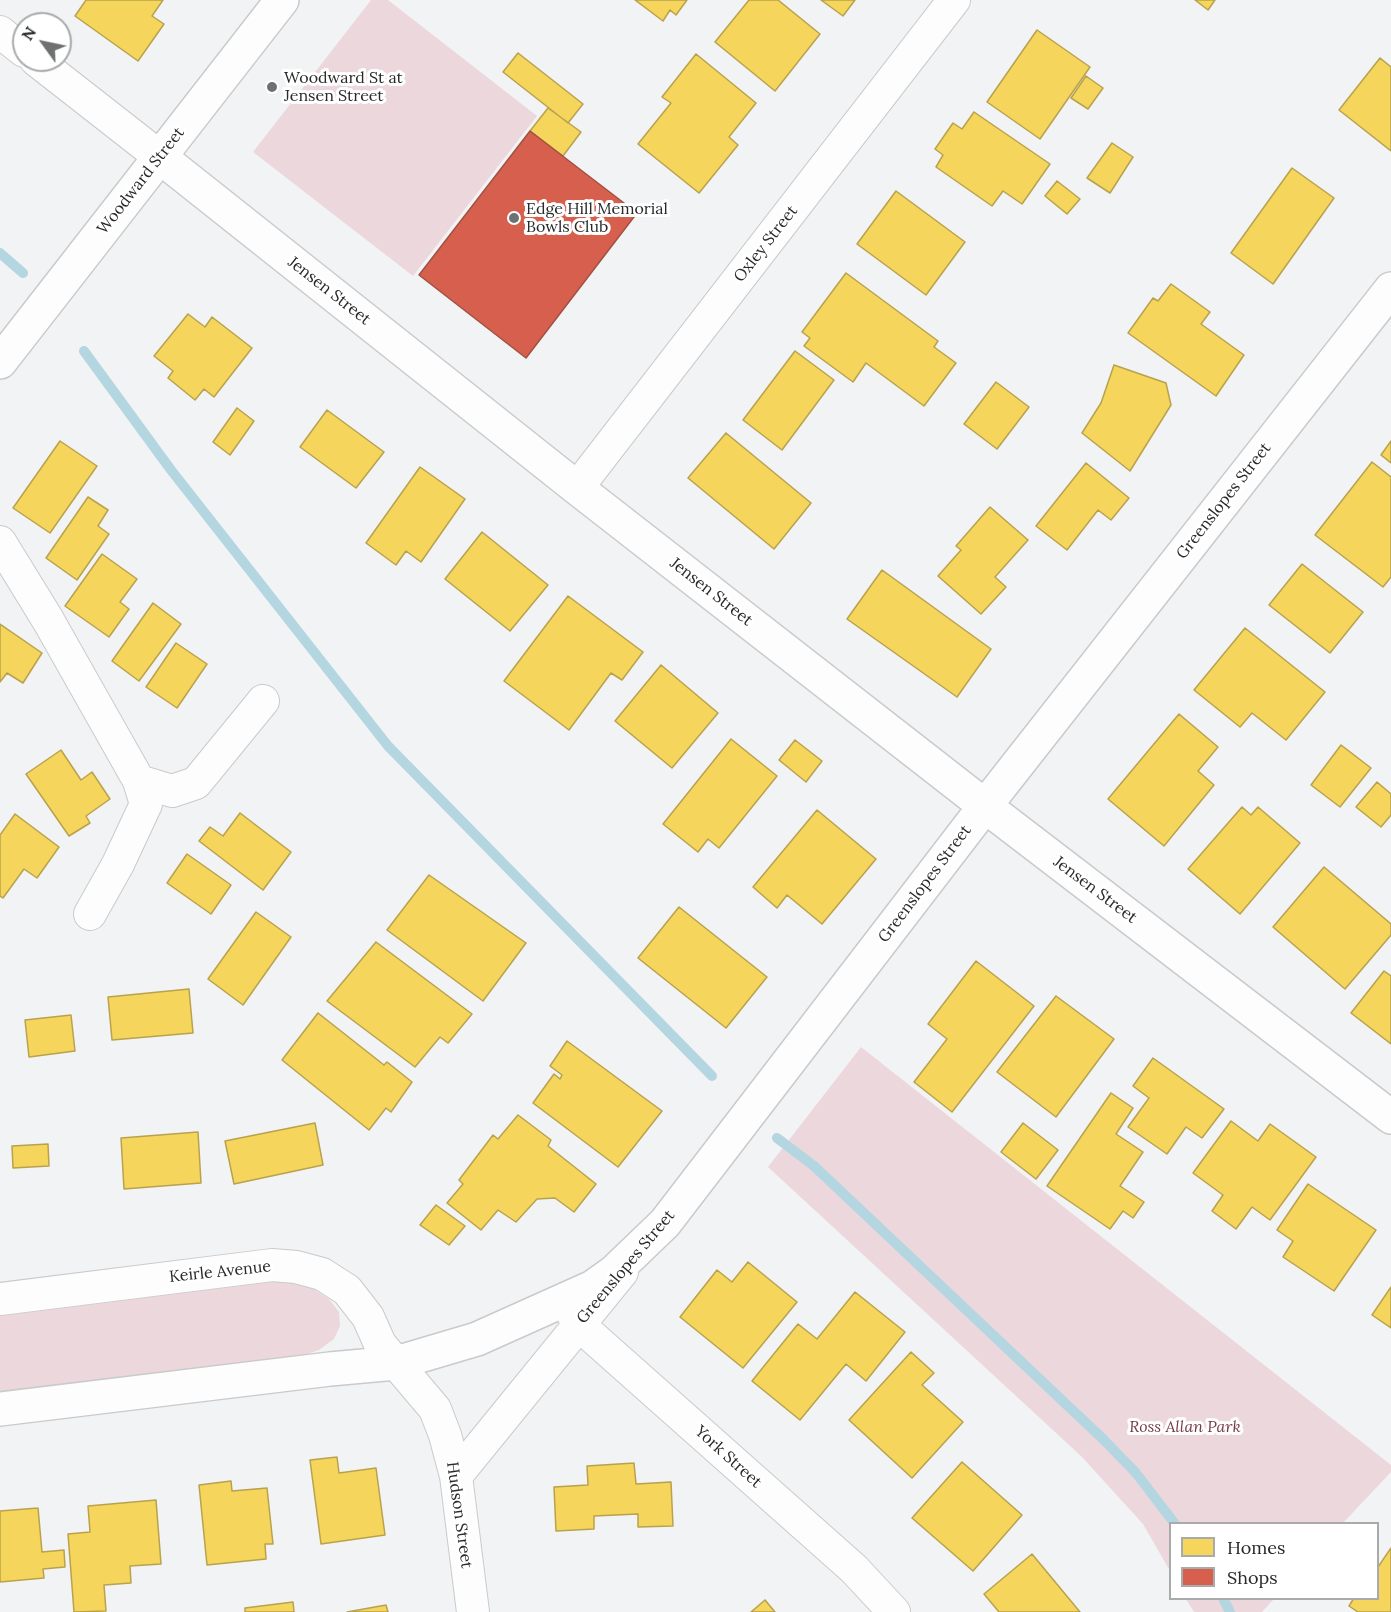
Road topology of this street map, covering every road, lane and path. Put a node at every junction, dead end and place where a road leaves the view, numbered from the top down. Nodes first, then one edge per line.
1 (282, 0) edge
2 (954, 0) edge
3 (0, 32) edge
4 (12, 42) edge
5 (51, 72) edge
6 (160, 157) junction
7 (1391, 289) edge
8 (0, 362) edge
9 (577, 488) junction
10 (0, 542) edge
11 (262, 701) dead end
12 (139, 781) junction
13 (985, 806) junction
14 (90, 914) dead end
15 (1391, 1117) edge
16 (0, 1299) edge
17 (572, 1312) junction
18 (396, 1363) junction
19 (0, 1410) edge
20 (456, 1476) junction
21 (472, 1612) edge
22 (894, 1612) edge

1 - 6 street, Woodward Street
2 - 9 street, Oxley Street
3 - 4 street
5 - 6 street, Jensen Street
6 - 8 street, Woodward Street
6 - 9 street, Jensen Street
7 - 13 street, Greenslopes Street
9 - 13 street, Jensen Street
10 - 12 street
11 - 12 street
12 - 14 street
13 - 15 street, Jensen Street
13 - 17 street, Greenslopes Street
16 - 18 street, Keirle Avenue
17 - 18 street
17 - 20 street, Greenslopes Street
17 - 22 street, York Street
18 - 19 street
18 - 20 street, Hudson Street
20 - 21 street, Hudson Street

